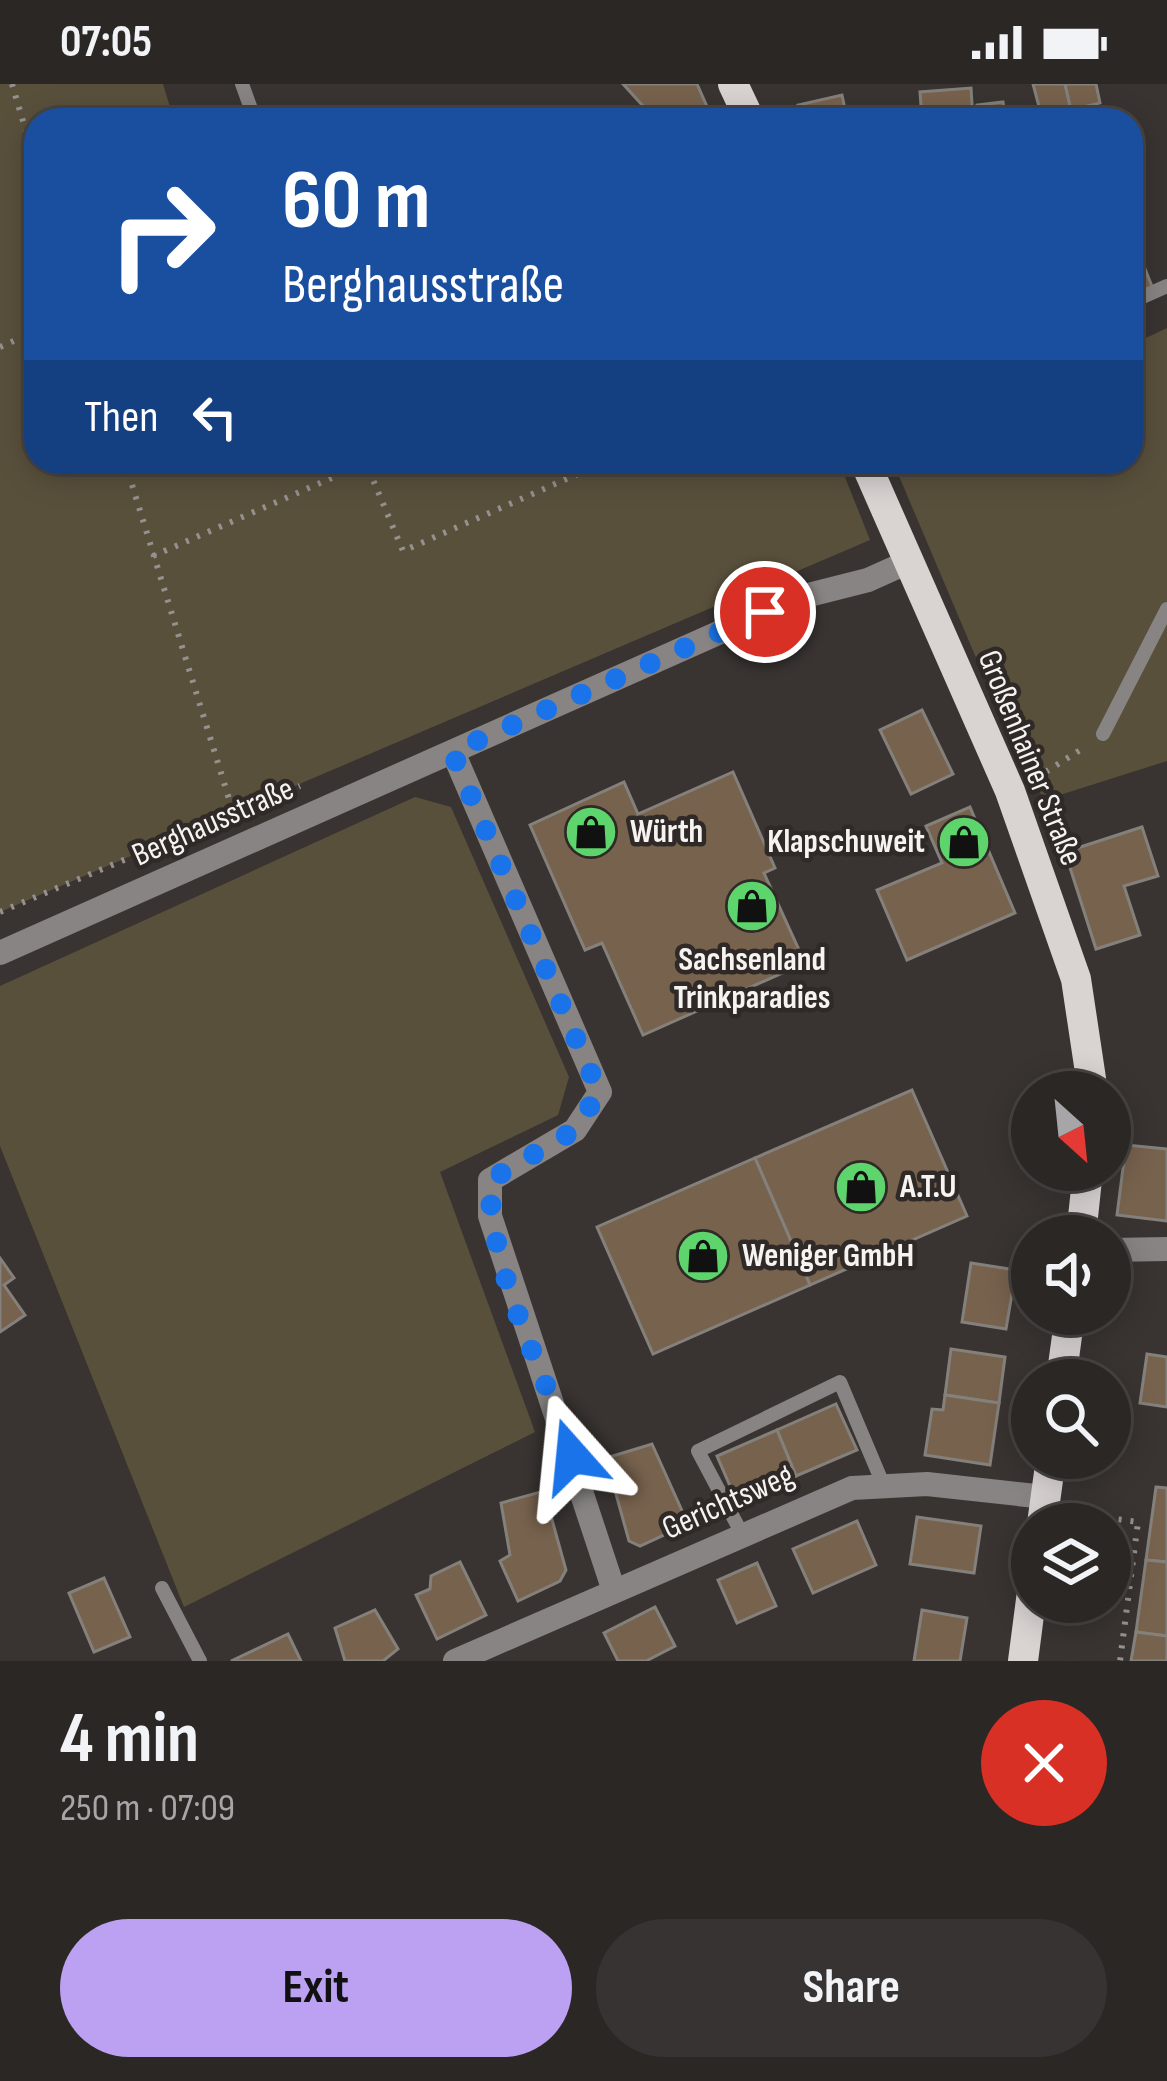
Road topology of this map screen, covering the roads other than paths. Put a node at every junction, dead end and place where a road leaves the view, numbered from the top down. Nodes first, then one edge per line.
1 (870, 474) edge
2 (908, 562) junction
3 (1167, 609) edge
4 (1103, 734) road end
5 (452, 752) junction
6 (0, 953) edge
7 (1090, 1071) edge
8 (1131, 1250) edge
9 (1167, 1250) edge
10 (884, 1484) junction
11 (1011, 1505) edge
12 (741, 1532) junction
13 (162, 1588) dead end
14 (613, 1588) junction
15 (1028, 1623) edge
16 (200, 1661) edge
17 (455, 1661) edge
18 (1023, 1661) edge

1 - 2 main road, Großenhainer Straße
2 - 5 street, Berghausstraße
2 - 7 main road, Großenhainer Straße
3 - 4 lane
5 - 6 street, Berghausstraße
5 - 14 street
8 - 9 street
10 - 11 street, Gerichtsweg
10 - 12 street, Gerichtsweg
10 - 12 lane
12 - 14 street, Gerichtsweg
13 - 16 lane
14 - 17 street, Gerichtsweg
15 - 18 main road

